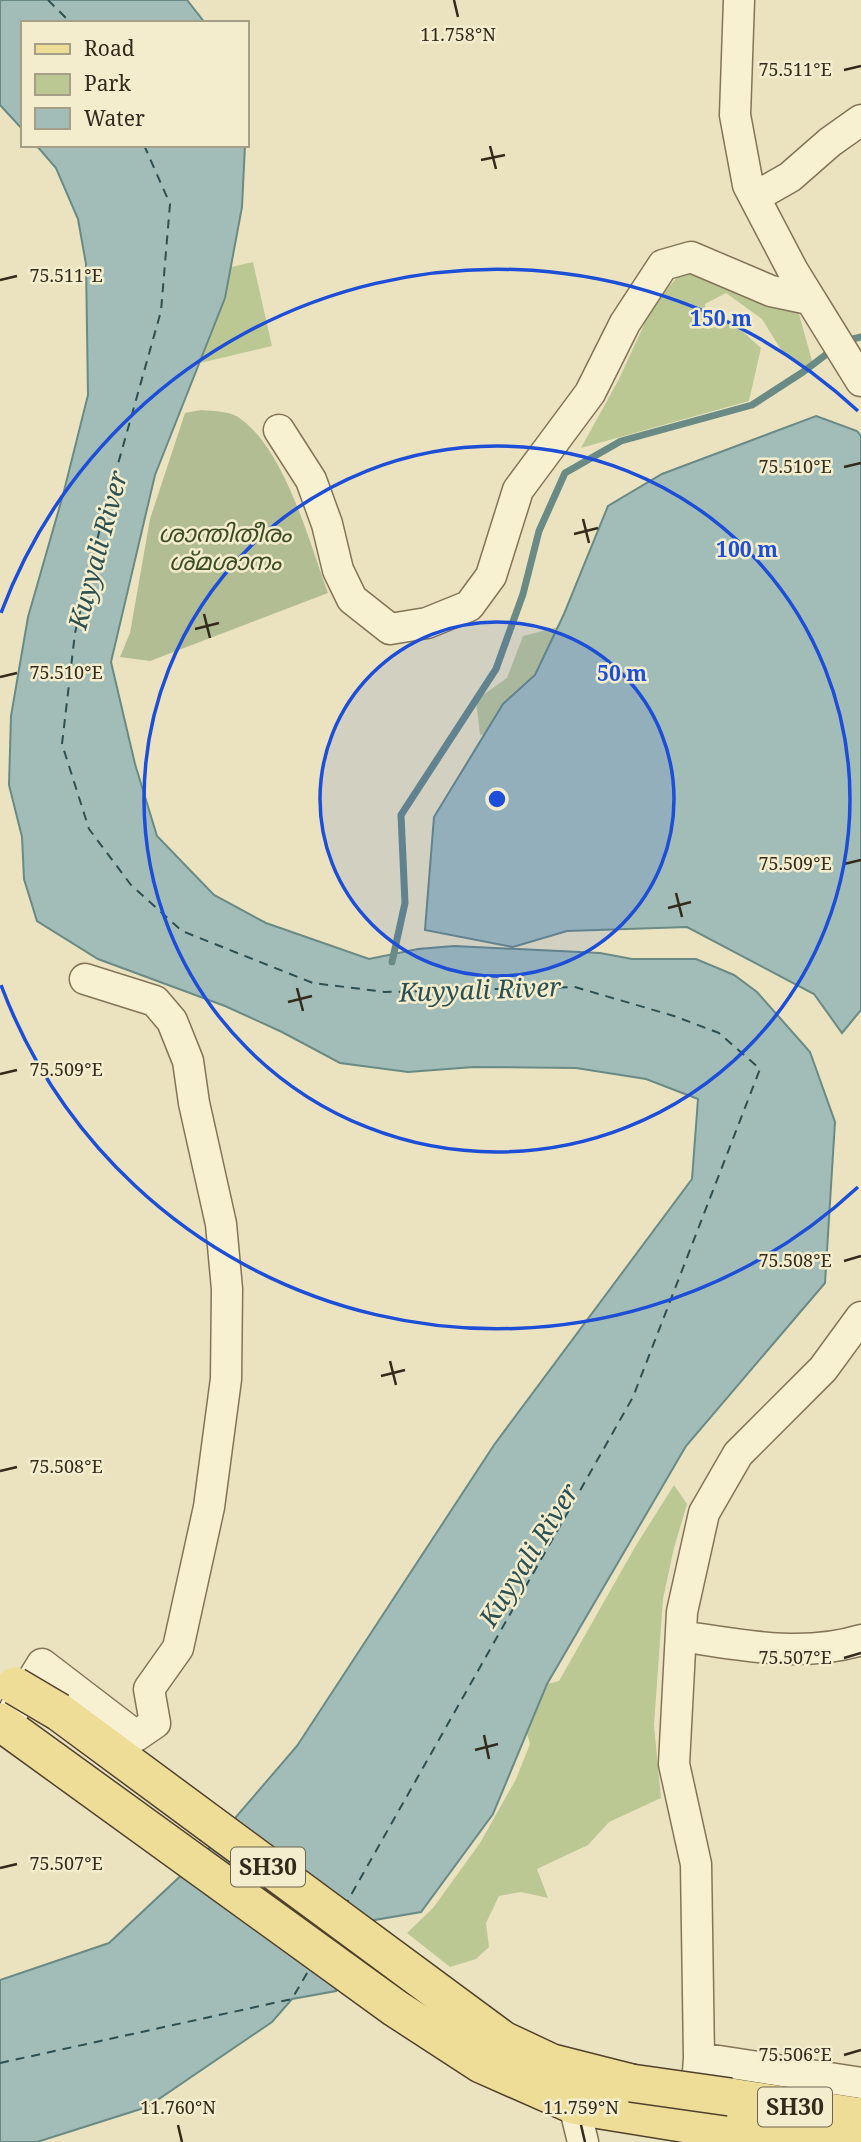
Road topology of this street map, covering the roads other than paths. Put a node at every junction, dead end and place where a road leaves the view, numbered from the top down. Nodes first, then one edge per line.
1 (740, 0) edge
2 (861, 120) edge
3 (755, 197) junction
4 (813, 304) junction
5 (856, 374) edge
6 (279, 430) dead end
7 (85, 979) dead end
8 (861, 1317) edge
9 (681, 1636) junction
10 (861, 1640) edge
11 (8, 1682) edge
12 (2, 1727) edge
13 (699, 2058) junction
14 (861, 2083) edge
15 (574, 2105) junction
16 (861, 2117) edge
17 (694, 2125) junction
18 (583, 2142) edge
19 (854, 2142) edge

1 - 3 street
2 - 3 street
3 - 4 street
4 - 5 street
4 - 6 street
7 - 12 street
8 - 9 street
9 - 10 street
9 - 13 street
11 - 16 main road, SH30, bridge
12 - 15 main road, SH30
13 - 14 street
13 - 17 street
15 - 17 main road, SH30
15 - 18 street
17 - 19 main road, SH30

